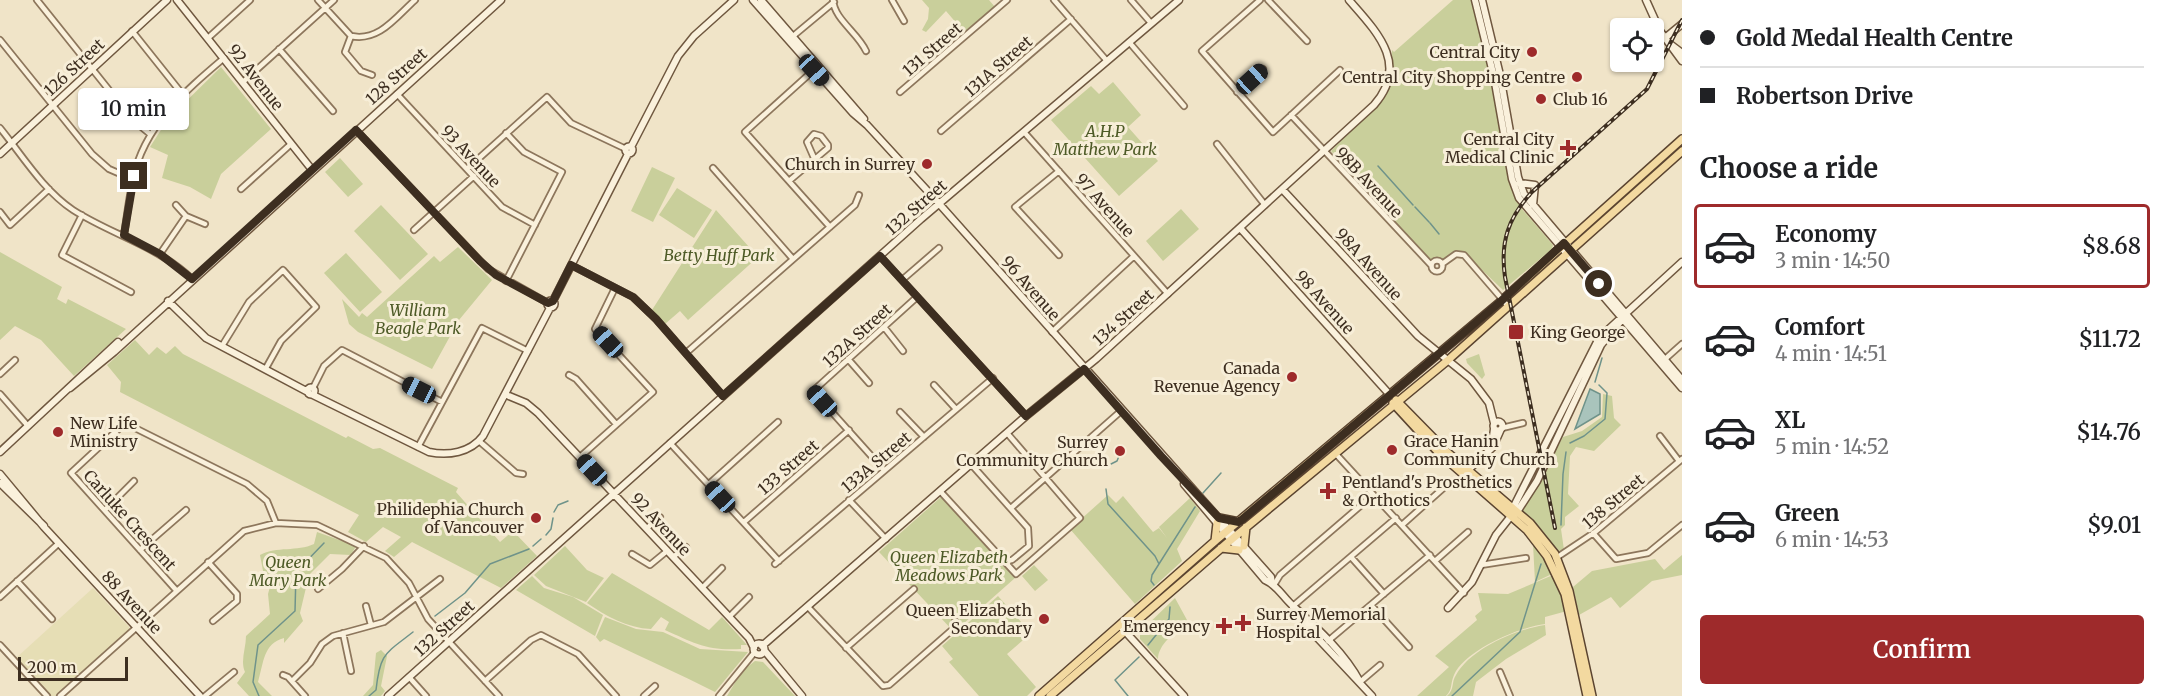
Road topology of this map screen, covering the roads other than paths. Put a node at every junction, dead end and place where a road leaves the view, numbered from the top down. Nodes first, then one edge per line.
1 (37, 0) edge
2 (167, 0) edge
3 (177, 0) edge
4 (250, 0) edge
5 (318, 0) edge
6 (334, 0) edge
7 (415, 0) edge
8 (501, 0) edge
9 (734, 0) edge
10 (753, 0) edge
11 (761, 0) edge
12 (892, 0) edge
13 (1007, 0) edge
14 (1054, 0) edge
15 (1131, 0) edge
16 (1179, 0) edge
17 (1260, 0) edge
18 (1268, 0) edge
19 (1348, 0) edge
20 (1475, 0) edge
21 (1482, 0) edge
22 (1649, 0) edge
23 (834, 1) edge
24 (325, 8) junction
25 (1071, 18) junction
26 (904, 21) dead end
27 (1151, 23) junction
28 (1682, 24) edge
29 (132, 31) junction
30 (351, 36) junction
31 (208, 38) junction
32 (791, 38) junction
33 (0, 40) edge
34 (1307, 41) dead end
35 (1667, 41) junction
36 (1129, 42) junction
37 (279, 49) junction
38 (866, 51) dead end
39 (1682, 53) edge
40 (224, 58) junction
41 (1107, 61) junction
42 (1682, 61) edge
43 (92, 68) junction
44 (817, 68) junction
45 (1263, 69) dead end
46 (1340, 70) dead end
47 (372, 75) dead end
48 (243, 82) junction
49 (1499, 88) junction
50 (900, 92) dead end
51 (1238, 92) junction
52 (397, 94) junction
53 (183, 95) junction
54 (53, 106) junction
55 (1184, 106) dead end
56 (333, 111) dead end
57 (1291, 115) junction
58 (0, 128) edge
59 (356, 130) junction
60 (941, 131) dead end
61 (1024, 132) junction
62 (506, 133) junction
63 (150, 134) junction
64 (1682, 139) edge
65 (12, 143) junction
66 (291, 144) junction
67 (1217, 144) dead end
68 (628, 150) junction
69 (1323, 151) junction
70 (1682, 151) edge
71 (0, 154) edge
72 (814, 158) junction
73 (713, 168) dead end
74 (1649, 168) junction
75 (467, 169) junction
76 (1660, 170) junction
77 (313, 171) junction
78 (1059, 171) junction
79 (474, 176) junction
80 (1650, 179) junction
81 (132, 180) junction
82 (789, 181) junction
83 (1519, 183) junction
84 (49, 189) junction
85 (240, 189) dead end
86 (1282, 189) junction
87 (859, 195) dead end
88 (939, 204) junction
89 (176, 205) dead end
90 (1265, 205) junction
91 (1533, 206) junction
92 (0, 212) edge
93 (433, 213) junction
94 (82, 215) junction
95 (186, 216) junction
96 (205, 224) dead end
97 (535, 225) junction
98 (830, 227) junction
99 (1240, 228) junction
100 (414, 230) dead end
101 (124, 235) junction
102 (1562, 245) junction
103 (939, 248) dead end
104 (1568, 252) junction
105 (160, 254) junction
106 (1059, 255) dead end
107 (880, 256) junction
108 (1134, 256) junction
109 (793, 259) junction
110 (1682, 262) edge
111 (571, 265) junction
112 (192, 279) junction
113 (902, 280) junction
114 (506, 281) junction
115 (615, 288) junction
116 (131, 292) dead end
117 (1168, 294) junction
118 (917, 297) junction
119 (1503, 299) junction
120 (168, 301) junction
121 (550, 304) junction
122 (1509, 306) junction
123 (1623, 316) junction
124 (884, 327) junction
125 (1052, 332) junction
126 (1682, 344) edge
127 (222, 346) junction
128 (528, 351) junction
129 (903, 351) dead end
130 (1439, 353) junction
131 (686, 354) junction
132 (848, 359) junction
133 (1449, 359) junction
134 (15, 360) dead end
135 (1665, 360) junction
136 (266, 368) junction
137 (1084, 369) junction
138 (0, 374) edge
139 (569, 375) dead end
140 (993, 378) junction
141 (1682, 380) edge
142 (869, 383) dead end
143 (933, 386) dead end
144 (1682, 388) edge
145 (312, 391) junction
146 (508, 392) junction
147 (0, 394) edge
148 (1390, 395) junction
149 (723, 396) junction
150 (442, 402) junction
151 (1396, 403) junction
152 (956, 409) junction
153 (1121, 411) junction
154 (900, 412) dead end
155 (1382, 415) junction
156 (1026, 416) junction
157 (1405, 417) junction
158 (778, 422) dead end
159 (1523, 423) dead end
160 (616, 424) junction
161 (28, 426) junction
162 (1500, 426) junction
163 (849, 430) junction
164 (1007, 433) junction
165 (1660, 436) dead end
166 (924, 437) junction
167 (479, 441) junction
168 (670, 443) junction
169 (418, 447) junction
170 (0, 452) edge
171 (1335, 453) junction
172 (580, 457) junction
173 (1680, 460) edge
174 (971, 464) junction
175 (883, 469) junction
176 (1465, 471) junction
177 (0, 474) edge
178 (523, 474) dead end
179 (1046, 478) junction
180 (134, 481) dead end
181 (0, 483) edge
182 (1449, 483) dead end
183 (709, 484) junction
184 (940, 491) junction
185 (615, 494) junction
186 (1373, 495) junction
187 (849, 500) junction
188 (1011, 508) junction
189 (105, 510) junction
190 (186, 510) dead end
191 (1513, 512) junction
192 (660, 517) dead end
193 (1396, 518) junction
194 (1218, 520) junction
195 (744, 522) junction
196 (1239, 522) junction
197 (276, 524) junction
198 (1402, 525) junction
199 (1682, 525) edge
200 (44, 526) junction
201 (1246, 527) junction
202 (647, 528) junction
203 (1468, 532) dead end
204 (1593, 533) junction
205 (1230, 535) junction
206 (886, 539) junction
207 (1215, 541) junction
208 (59, 543) junction
209 (364, 546) junction
210 (1029, 546) junction
211 (686, 547) dead end
212 (1221, 548) junction
213 (1242, 548) junction
214 (140, 550) junction
215 (667, 551) junction
216 (632, 554) dead end
217 (1037, 555) junction
218 (1430, 555) junction
219 (673, 557) junction
220 (1351, 557) junction
221 (1526, 558) dead end
222 (1556, 558) junction
223 (1208, 560) junction
224 (1004, 561) junction
225 (1436, 561) junction
226 (208, 562) junction
227 (1481, 564) junction
228 (722, 568) dead end
229 (440, 579) dead end
230 (17, 581) junction
231 (1272, 582) junction
232 (702, 588) junction
233 (318, 589) dead end
234 (914, 589) dead end
235 (176, 590) junction
236 (1464, 593) junction
237 (1384, 594) junction
238 (0, 597) edge
239 (749, 597) dead end
240 (416, 599) junction
241 (1371, 605) junction
242 (366, 606) dead end
243 (1293, 606) junction
244 (808, 607) junction
245 (1448, 608) dead end
246 (729, 617) junction
247 (52, 619) dead end
248 (213, 621) dead end
249 (955, 621) dead end
250 (371, 625) junction
251 (136, 627) junction
252 (1122, 628) junction
253 (343, 633) junction
254 (449, 642) junction
255 (1325, 643) junction
256 (0, 645) edge
257 (1409, 647) dead end
258 (846, 648) junction
259 (759, 649) junction
260 (1380, 665) dead end
261 (351, 671) dead end
262 (234, 672) dead end
263 (1500, 672) dead end
264 (283, 675) dead end
265 (409, 677) junction
266 (292, 681) junction
267 (485, 681) junction
268 (1360, 682) junction
269 (655, 686) dead end
270 (47, 696) edge
271 (60, 696) edge
272 (200, 696) edge
273 (205, 696) edge
274 (305, 696) edge
275 (388, 696) edge
276 (426, 696) edge
277 (499, 696) edge
278 (616, 696) edge
279 (644, 696) edge
280 (719, 696) edge
281 (802, 696) edge
282 (1039, 696) edge
283 (1050, 696) edge
284 (1184, 696) edge
285 (1372, 696) edge
286 (1510, 696) edge
287 (1587, 696) edge
288 (1592, 696) edge

1 - 43 street
2 - 29 main road, 126 Street
3 - 31 main road, 92 Avenue
4 - 31 street
5 - 24 street
6 - 24 street
7 - 30 street
8 - 52 main road, 128 Street
9 - 68 main road
10 - 32 main road, 96 Avenue
11 - 32 main road, 96 Avenue
12 - 26 street
13 - 50 street, 131 Street
14 - 25 street
15 - 27 street
16 - 27 main road, 132 Street
17 - 51 street
18 - 34 street
19 - 69 main road, 134 Street
20 - 49 main road
21 - 49 main road
22 - 35 main road
23 - 32 street
23 - 38 street
24 - 30 street
24 - 37 street
25 - 41 street
25 - 60 street, 131A Street
27 - 36 main road, 132 Street
28 - 35 main road
29 - 43 main road, 126 Street
29 - 53 street
30 - 47 street
31 - 40 main road, 92 Avenue
32 - 44 main road, 96 Avenue
33 - 54 street
35 - 39 main road
35 - 42 main road
36 - 41 main road, 132 Street
36 - 55 street
37 - 48 street
37 - 56 street
40 - 48 main road, 92 Avenue
40 - 53 street
41 - 61 main road, 132 Street
43 - 54 main road, 126 Street
43 - 63 street
44 - 82 street
44 - 88 main road, 96 Avenue
45 - 51 street
46 - 57 street
48 - 66 main road, 92 Avenue
49 - 83 main road
49 - 102 main road
51 - 57 street
52 - 59 main road, 128 Street
52 - 75 street, 93 Avenue
53 - 63 street
54 - 65 main road, 126 Street
54 - 81 street
57 - 69 street, 98B Avenue
58 - 65 street
59 - 77 main road, 128 Street
59 - 93 street
61 - 78 street, 97 Avenue
61 - 88 main road, 132 Street
62 - 68 street
62 - 75 street
62 - 97 street
63 - 81 street
64 - 74 main road
65 - 71 main road, 126 Street
65 - 84 street
66 - 77 main road, 92 Avenue
66 - 85 street
67 - 90 street
68 - 111 main road
69 - 86 main road, 134 Street
69 - 119 street, 98B Avenue
70 - 76 main road
72 - 72 street
72 - 82 street
73 - 109 street
74 - 76 main road
74 - 80 main road
74 - 102 main road
75 - 79 street, 93 Avenue
76 - 80 main road
77 - 112 main road, 128 Street
78 - 106 street
78 - 108 street, 97 Avenue
79 - 93 street
79 - 97 street, 93 Avenue
80 - 104 main road
81 - 101 street
82 - 98 street
83 - 91 main road
83 - 91 main road
84 - 92 street
84 - 94 street
86 - 90 main road, 134 Street
86 - 130 main road, 98A Avenue
87 - 98 street
88 - 107 main road, 132 Street
88 - 125 main road, 96 Avenue
89 - 95 street
90 - 99 main road, 134 Street
91 - 102 main road
93 - 100 street
93 - 114 street
94 - 101 street
94 - 116 street
95 - 96 street
95 - 105 street
97 - 114 street
98 - 109 street
99 - 117 main road, 134 Street
99 - 148 main road, 98 Avenue
101 - 105 street
102 - 104 main road
102 - 119 main road
103 - 113 street
104 - 122 main road
104 - 123 main road
105 - 112 street
107 - 113 street
107 - 149 main road, 132 Street
108 - 117 street, 97 Avenue
108 - 125 street
109 - 131 street
110 - 123 main road
111 - 115 street
111 - 121 main road
112 - 120 main road, 128 Street
113 - 118 street
114 - 121 street
115 - 131 street
115 - 160 street
117 - 137 main road, 134 Street
118 - 124 street, 132A Street
118 - 140 street
119 - 122 street
119 - 130 main road
120 - 127 main road
120 - 161 main road, 128 Street
121 - 128 main road
122 - 133 main road
123 - 135 main road
123 - 144 main road
123 - 191 main road
124 - 129 street
124 - 132 street, 132A Street
125 - 137 main road, 96 Avenue
126 - 135 street
127 - 136 main road
127 - 136 street
128 - 146 main road
128 - 150 street
130 - 133 main road, 98A Avenue
130 - 148 main road
131 - 149 street
132 - 142 street
132 - 163 street, 132A Street
133 - 151 main road
133 - 162 main road, 98A Avenue
134 - 138 street
135 - 141 main road
136 - 145 main road
137 - 153 main road, 96 Avenue
137 - 156 main road, 134 Street
139 - 160 street
140 - 152 street, 133A Street
140 - 156 street
143 - 152 street
145 - 150 street
145 - 169 main road
146 - 167 main road
146 - 172 main road, 92 Avenue
147 - 161 street
148 - 151 main road
148 - 196 main road
149 - 168 main road, 132 Street
150 - 169 street
151 - 155 main road
151 - 157 main road
151 - 176 main road
152 - 166 street, 133A Street
153 - 179 street
153 - 194 main road, 96 Avenue
154 - 166 street
155 - 157 main road
155 - 171 main road
156 - 164 main road, 134 Street
157 - 176 main road
158 - 183 street
159 - 162 street
160 - 172 street
161 - 170 main road, 128 Street
162 - 176 main road
163 - 175 street
163 - 195 street, 133 Street
164 - 174 main road, 134 Street
164 - 179 street
165 - 173 street
166 - 175 street, 133A Street
167 - 169 main road
167 - 178 street
168 - 183 street
168 - 185 main road, 132 Street
171 - 186 street
171 - 201 main road
172 - 185 main road, 92 Avenue
173 - 204 street, 138 Street
174 - 184 main road, 134 Street
174 - 188 street
175 - 187 street, 133A Street
176 - 191 main road
177 - 200 main road, 88 Avenue
179 - 188 street
179 - 217 street
180 - 189 street
181 - 200 main road, 88 Avenue
182 - 198 street
183 - 195 street
184 - 206 main road, 134 Street
184 - 224 street
185 - 202 main road, 92 Avenue
185 - 254 main road, 132 Street
186 - 193 street
186 - 231 street
187 - 195 street, 133A Street
187 - 206 street
188 - 210 street
189 - 197 street, Carluke Crescent
189 - 214 street, Carluke Crescent
190 - 214 street
191 - 222 main road
191 - 227 main road
191 - 287 main road
192 - 202 street
193 - 198 street
193 - 220 street
194 - 196 main road
194 - 205 main road, 96 Avenue
194 - 207 main road
196 - 205 main road
197 - 209 street
197 - 226 street
198 - 218 street
199 - 204 street
200 - 208 main road, 88 Avenue
201 - 205 main road
201 - 213 main road
202 - 215 main road, 92 Avenue
203 - 225 street
204 - 222 street, 138 Street
205 - 207 main road
205 - 212 main road
205 - 213 main road, 96 Avenue
205 - 223 main road
206 - 244 main road, 134 Street
207 - 252 main road
208 - 230 street
208 - 251 main road, 88 Avenue
209 - 233 street
209 - 240 street
210 - 217 street
210 - 224 street
211 - 219 street
212 - 213 main road
212 - 223 main road
213 - 231 main road, 96 Avenue
214 - 235 street, Carluke Crescent
215 - 216 street
215 - 219 main road, 92 Avenue
217 - 224 street
218 - 225 street
218 - 237 street
219 - 232 main road, 92 Avenue
220 - 237 street
220 - 243 street
221 - 227 street
222 - 288 main road
223 - 252 main road
225 - 236 street
226 - 235 street
226 - 248 street
227 - 236 main road
228 - 232 street
229 - 240 street
230 - 238 street
230 - 247 street
231 - 243 main road, 96 Avenue
232 - 246 main road, 92 Avenue
234 - 258 street
235 - 251 street
236 - 245 main road
237 - 241 street
239 - 246 street
240 - 250 street
240 - 254 street
241 - 255 street
241 - 257 street
242 - 250 street
243 - 255 main road, 96 Avenue
244 - 258 street
244 - 259 main road, 134 Street
246 - 259 main road, 92 Avenue
249 - 258 street
250 - 253 street
251 - 271 street
251 - 272 main road, 88 Avenue
252 - 282 main road
252 - 283 main road
252 - 284 main road
253 - 261 street
253 - 266 street
254 - 265 main road, 132 Street
254 - 267 street
255 - 268 main road, 96 Avenue
255 - 268 main road, 96 Avenue
256 - 270 street
259 - 280 street, 134 Street
259 - 281 main road, 92 Avenue
260 - 268 street
262 - 273 street
263 - 286 street
264 - 266 street
265 - 275 main road, 132 Street
265 - 276 street
266 - 274 street
267 - 277 street
267 - 278 street
268 - 285 main road, 96 Avenue
269 - 279 street

